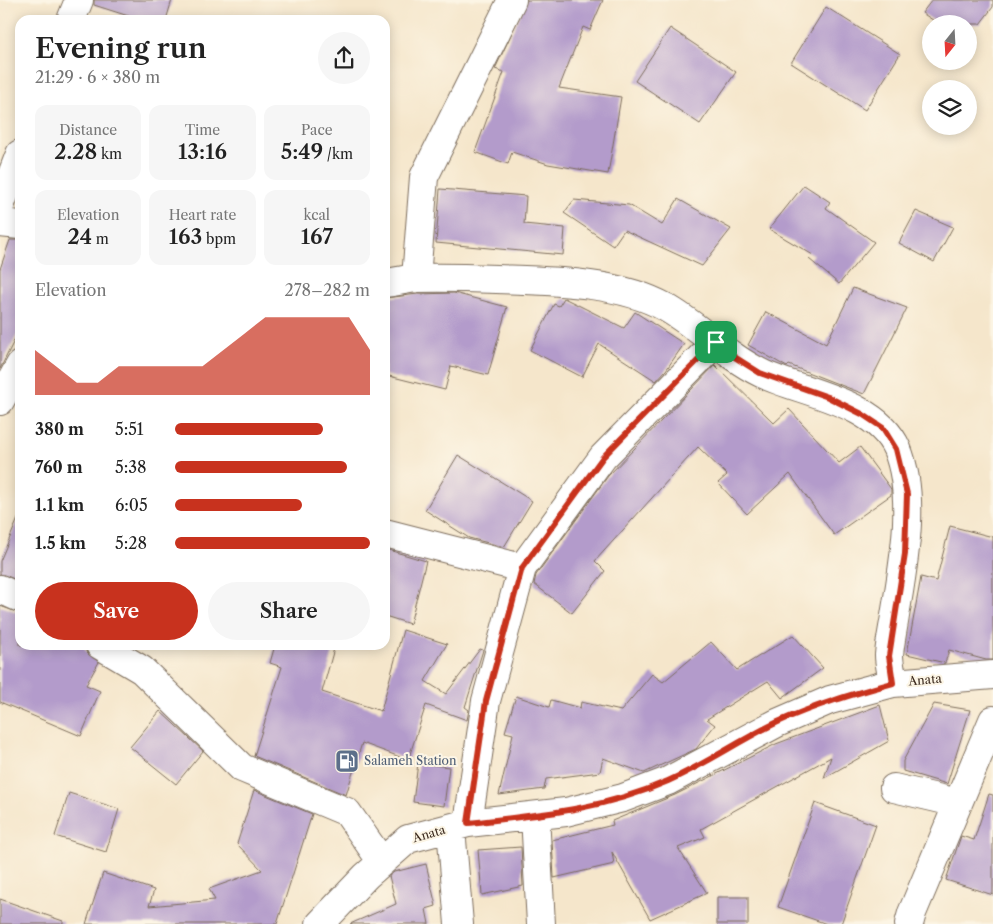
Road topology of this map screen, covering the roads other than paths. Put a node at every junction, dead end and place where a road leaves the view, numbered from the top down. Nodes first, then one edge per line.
1 (79, 0) edge
2 (512, 0) edge
3 (73, 15) edge
4 (15, 167) edge
5 (0, 206) edge
6 (0, 223) edge
7 (15, 224) edge
8 (416, 278) junction
9 (390, 282) edge
10 (716, 342) junction
11 (15, 374) edge
12 (0, 401) edge
13 (390, 534) edge
14 (522, 568) junction
15 (0, 589) edge
16 (15, 596) edge
17 (108, 650) edge
18 (993, 675) edge
19 (893, 683) junction
20 (993, 720) edge
21 (894, 788) dead end
22 (958, 803) junction
23 (535, 816) junction
24 (460, 826) junction
25 (382, 862) junction
26 (320, 924) edge
27 (459, 924) edge
28 (540, 924) edge
29 (909, 924) edge

1 - 3 street
2 - 8 street
4 - 5 street
6 - 7 street
8 - 9 street
8 - 10 street
10 - 14 street
10 - 19 street
11 - 12 street
13 - 14 street
14 - 24 street
15 - 16 street
17 - 25 street
18 - 19 street, Anata
19 - 23 street, Anata
20 - 22 street
21 - 22 street
22 - 29 street
23 - 24 street, Anata
23 - 28 street
24 - 25 street, Anata
24 - 27 street
25 - 26 street, Anata

